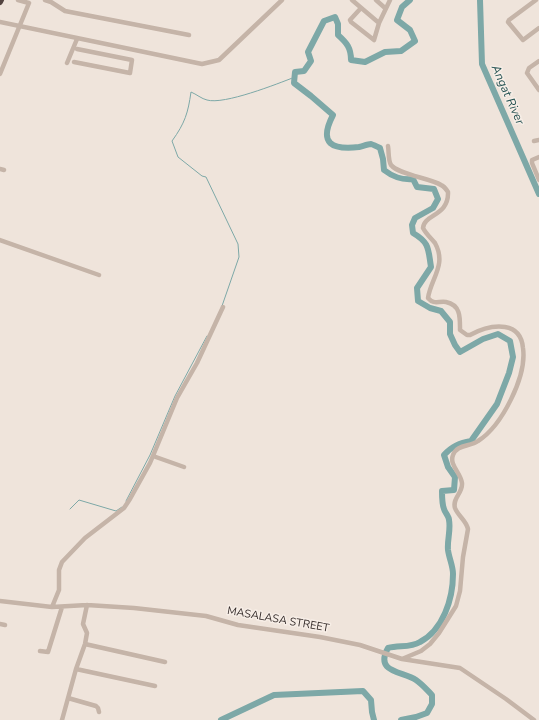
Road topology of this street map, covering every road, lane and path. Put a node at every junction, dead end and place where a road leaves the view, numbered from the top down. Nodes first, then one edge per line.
1 (18, 0) edge
2 (44, 0) edge
3 (282, 0) edge
4 (352, 0) edge
5 (376, 0) edge
6 (390, 0) edge
7 (536, 0) edge
8 (30, 2) edge
9 (361, 8) junction
10 (385, 8) junction
11 (0, 22) edge
12 (378, 23) junction
13 (19, 27) junction
14 (539, 28) edge
15 (189, 35) dead end
16 (77, 39) junction
17 (112, 46) junction
18 (77, 49) dead end
19 (110, 56) junction
20 (539, 61) edge
21 (74, 62) dead end
22 (67, 63) dead end
23 (0, 74) edge
24 (539, 90) edge
25 (388, 146) dead end
26 (539, 157) edge
27 (539, 180) edge
28 (0, 240) edge
29 (99, 275) dead end
30 (223, 307) dead end
31 (153, 456) junction
32 (184, 467) dead end
33 (0, 601) edge
34 (87, 605) junction
35 (52, 607) junction
36 (62, 608) junction
37 (85, 644) junction
38 (40, 651) dead end
39 (402, 658) junction
40 (165, 662) dead end
41 (76, 669) junction
42 (155, 686) dead end
43 (68, 698) junction
44 (99, 712) dead end
45 (62, 720) edge
46 (534, 720) edge

1 - 8 street
2 - 15 street
3 - 17 street
4 - 9 street
5 - 10 street
6 - 10 street
7 - 14 street
8 - 13 street
9 - 12 street
9 - 12 street
10 - 12 street
11 - 13 street
13 - 16 street
13 - 23 street
16 - 17 street
16 - 22 street
17 - 19 street
18 - 19 street
19 - 21 street
20 - 24 street
25 - 39 street
26 - 27 street
28 - 29 street
30 - 31 street
31 - 32 street
31 - 35 street
33 - 35 street, MASALASA STREET
34 - 36 street, MASALASA STREET
34 - 37 street
34 - 39 street, MASALASA STREET
35 - 36 street, MASALASA STREET
36 - 38 street
37 - 40 street
37 - 41 street
39 - 46 street, MASALASA STREET
41 - 42 street
41 - 43 street
43 - 44 street
43 - 45 street

